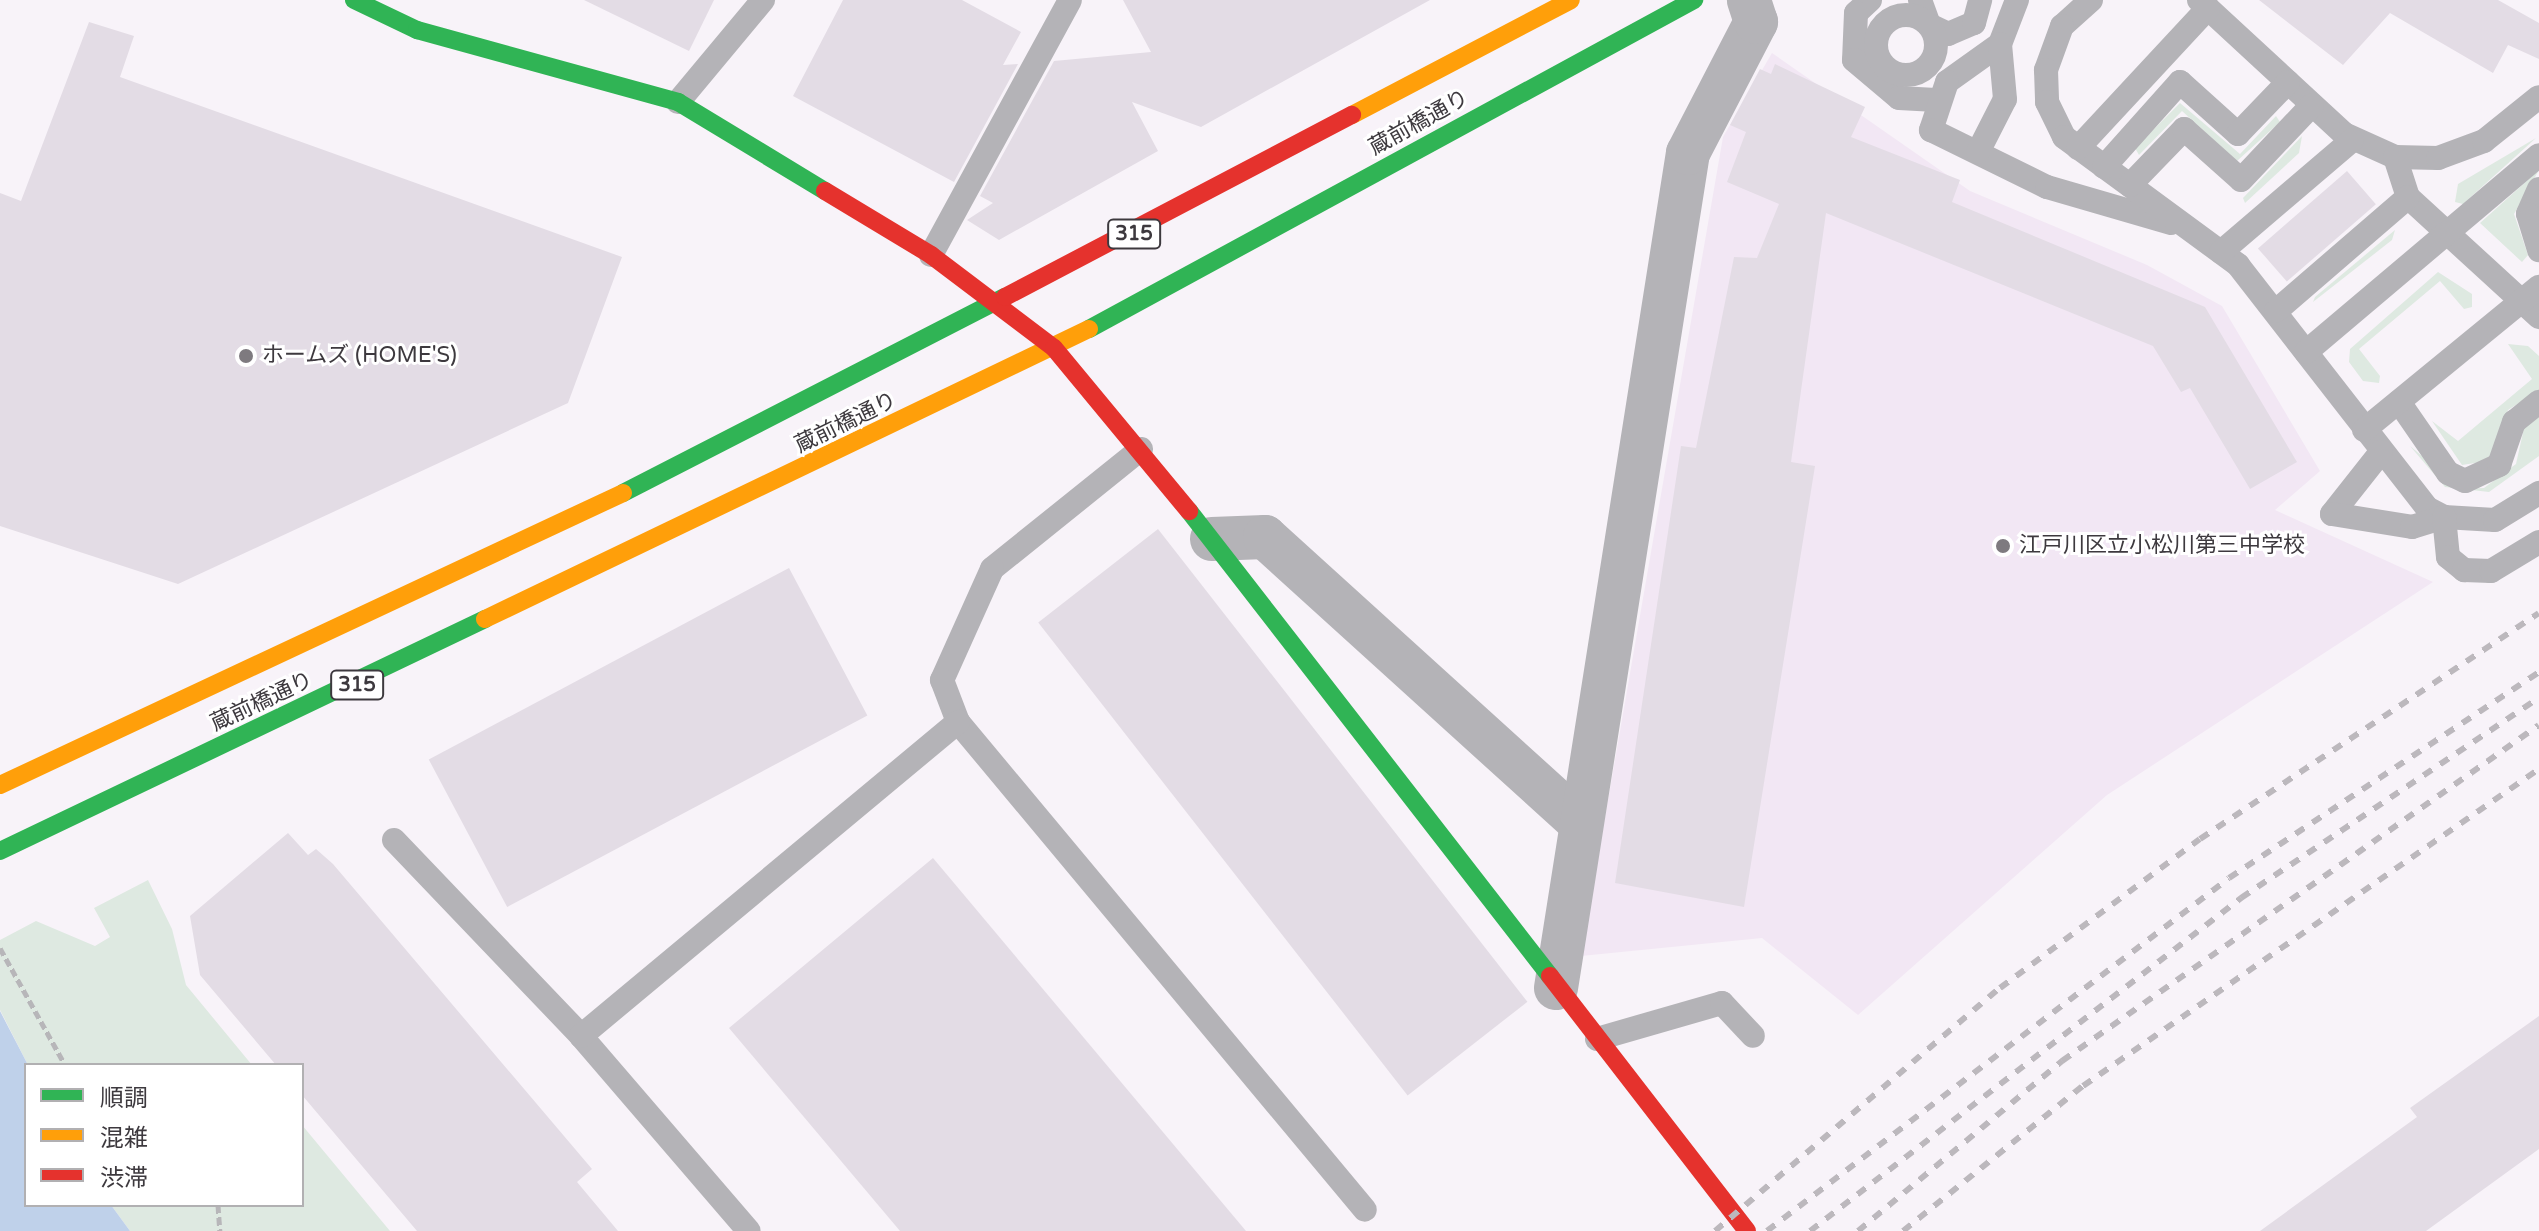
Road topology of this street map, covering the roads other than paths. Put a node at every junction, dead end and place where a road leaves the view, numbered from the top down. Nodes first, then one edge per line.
1 (354, 0) edge
2 (763, 0) edge
3 (1070, 0) edge
4 (1571, 0) edge
5 (1694, 0) edge
6 (1749, 0) edge
7 (1920, 0) edge
8 (1980, 0) edge
9 (1869, 1) edge
10 (2088, 1) edge
11 (2203, 4) edge
12 (2011, 6) edge
13 (1884, 24) junction
14 (1929, 25) junction
15 (1968, 29) junction
16 (1996, 48) junction
17 (2288, 82) junction
18 (2005, 99) junction
19 (1936, 100) junction
20 (678, 102) junction
21 (2047, 102) junction
22 (2537, 102) edge
23 (2312, 105) junction
24 (2352, 140) junction
25 (2078, 148) junction
26 (1978, 152) junction
27 (2539, 155) edge
28 (2395, 157) junction
29 (2104, 167) junction
30 (2130, 185) junction
31 (2539, 189) edge
32 (2408, 197) junction
33 (2188, 229) junction
34 (2445, 232) junction
35 (2539, 250) edge
36 (2221, 252) junction
37 (931, 255) junction
38 (2533, 302) edge
39 (999, 305) junction
40 (2276, 311) junction
41 (1054, 348) junction
42 (2306, 352) junction
43 (2399, 402) junction
44 (2539, 402) edge
45 (2364, 430) junction
46 (1141, 449) junction
47 (2381, 452) junction
48 (2539, 493) edge
49 (2444, 517) junction
50 (1212, 539) junction
51 (2539, 542) edge
52 (958, 722) junction
53 (0, 785) edge
54 (1580, 823) junction
55 (394, 840) dead end
56 (0, 851) edge
57 (1556, 988) junction
58 (581, 1036) junction
59 (1753, 1036) dead end
60 (1597, 1039) junction
61 (1365, 1210) dead end
62 (749, 1231) edge
63 (1747, 1231) edge

1 - 20 main road
2 - 20 lane
3 - 37 lane
4 - 39 main road, 蔵前橋通り / 315
5 - 41 main road, 蔵前橋通り / 315
6 - 54 street
7 - 14 lane
8 - 15 lane
9 - 13 lane
9 - 19 lane
10 - 21 lane
11 - 17 lane
11 - 25 lane
12 - 16 lane
13 - 14 lane
13 - 14 lane
14 - 15 lane
15 - 16 lane
16 - 18 lane
16 - 19 lane
17 - 23 lane
17 - 29 lane
18 - 21 lane
18 - 26 lane
19 - 26 lane
20 - 37 main road
21 - 25 lane
22 - 28 lane
23 - 24 lane
23 - 30 lane
24 - 28 lane
24 - 36 lane
25 - 29 lane
26 - 33 lane
27 - 34 lane
28 - 32 lane
29 - 30 lane
30 - 33 lane
31 - 35 lane
32 - 34 lane
32 - 40 lane
33 - 36 lane
34 - 38 lane
34 - 42 lane
36 - 40 lane
37 - 39 main road
38 - 43 lane
39 - 41 main road
39 - 53 main road, 蔵前橋通り / 315
40 - 42 lane
41 - 46 main road
41 - 56 main road, 蔵前橋通り / 315
42 - 45 lane
43 - 44 lane
43 - 45 lane
45 - 47 lane
46 - 50 main road
46 - 52 lane
47 - 49 lane
47 - 49 lane
48 - 49 lane
49 - 51 lane
50 - 54 street
50 - 57 main road
52 - 58 lane
52 - 61 lane
54 - 57 street
55 - 58 lane
57 - 60 main road
58 - 62 lane
59 - 60 lane
60 - 63 main road

